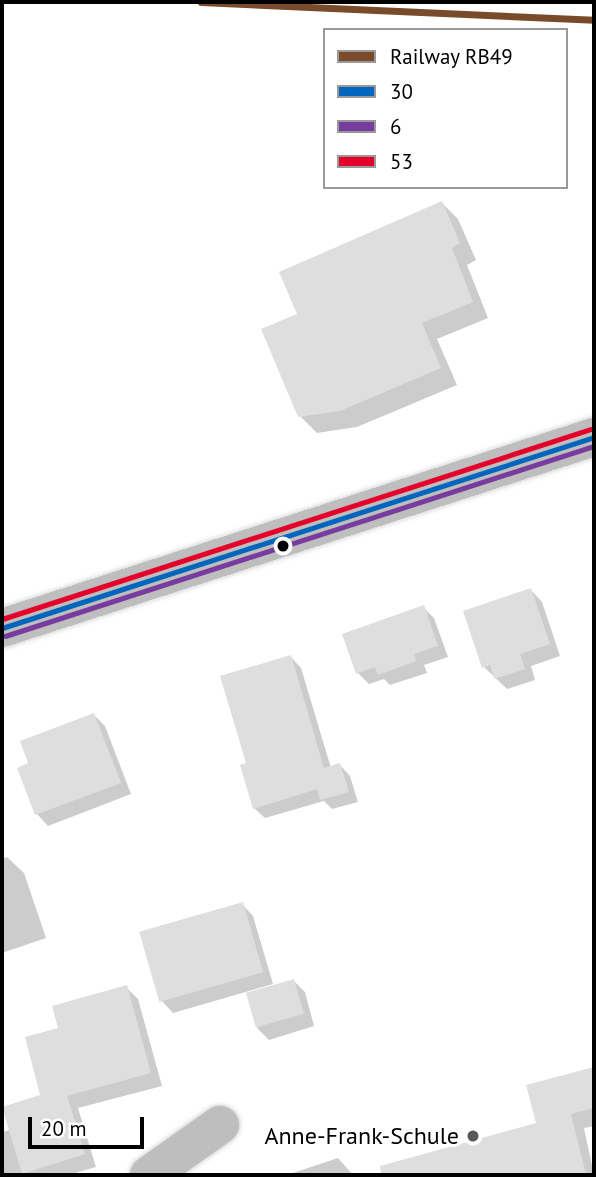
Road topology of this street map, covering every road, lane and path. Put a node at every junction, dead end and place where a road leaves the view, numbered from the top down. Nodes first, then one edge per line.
1 (594, 437) edge
2 (2, 628) edge
3 (220, 1125) dead end
4 (149, 1175) edge

1 - 2 main road
3 - 4 main road

